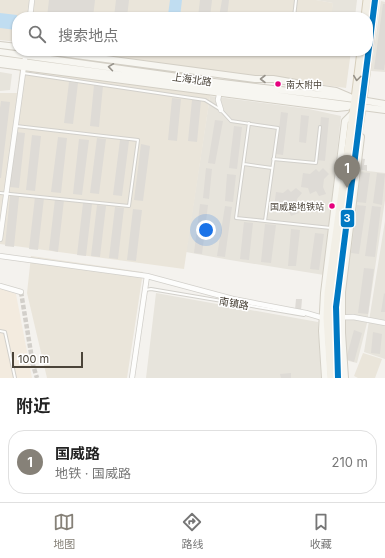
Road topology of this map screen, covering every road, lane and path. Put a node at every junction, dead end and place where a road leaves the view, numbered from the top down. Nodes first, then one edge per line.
1 (32, 0) edge
2 (296, 0) edge
3 (366, 2) edge
4 (375, 2) edge
5 (31, 12) edge
6 (295, 12) edge
7 (365, 12) edge
8 (373, 19) edge
9 (0, 45) edge
10 (12, 46) edge
11 (0, 52) edge
12 (12, 52) edge
13 (26, 56) edge
14 (45, 56) edge
15 (83, 56) edge
16 (360, 56) edge
17 (369, 56) edge
18 (0, 59) edge
19 (0, 64) edge
20 (24, 67) junction
21 (220, 90) junction
22 (363, 104) junction
23 (385, 104) edge
24 (354, 106) junction
25 (221, 110) junction
26 (385, 110) edge
27 (361, 115) junction
28 (248, 124) junction
29 (16, 126) junction
30 (320, 127) dead end
31 (273, 158) junction
32 (243, 164) junction
33 (272, 168) junction
34 (0, 193) edge
35 (6, 194) junction
36 (265, 221) junction
37 (335, 228) junction
38 (0, 239) edge
39 (0, 256) edge
40 (147, 276) junction
41 (0, 286) edge
42 (145, 290) junction
43 (21, 292) dead end
44 (327, 318) junction
45 (342, 318) junction
46 (385, 323) edge
47 (0, 331) edge
48 (15, 378) edge
49 (132, 378) edge
50 (325, 378) edge
51 (331, 378) edge
52 (337, 378) edge
53 (345, 378) edge

1 - 5 street
2 - 6 lane
3 - 7 main road
4 - 8 main road
9 - 10 main road
11 - 12 main road, 上海北路
13 - 20 street
24 -> 14 main road, 上海北路
24 -> 15 main road
16 -> 24 main road
17 - 22 main road
18 - 20 main road, 上海北路
19 - 20 main road
20 - 21 main road, 上海北路
20 - 25 lane
20 - 29 street
21 - 24 main road, 上海北路
21 - 25 street
22 - 23 main road, 上海北路
22 - 24 main road, 上海北路
22 - 26 main road, 上海北路
22 - 27 main road
24 - 37 main road
25 - 28 lane
27 - 44 main road
27 - 45 main road
28 - 31 lane
28 - 32 lane
29 - 35 street
29 - 35 lane
30 - 31 lane
31 - 33 lane
32 - 33 lane
32 - 36 lane
33 - 36 lane
34 - 35 lane
35 - 38 street
36 - 37 lane
37 - 44 main road
39 - 40 street
40 - 42 street
40 - 44 street
41 - 43 street
42 - 44 lane, 南镇路
42 - 49 street
44 - 45 street
44 - 50 main road
44 - 51 main road
44 - 52 main road
45 - 46 street
45 - 53 main road
47 - 48 lane

